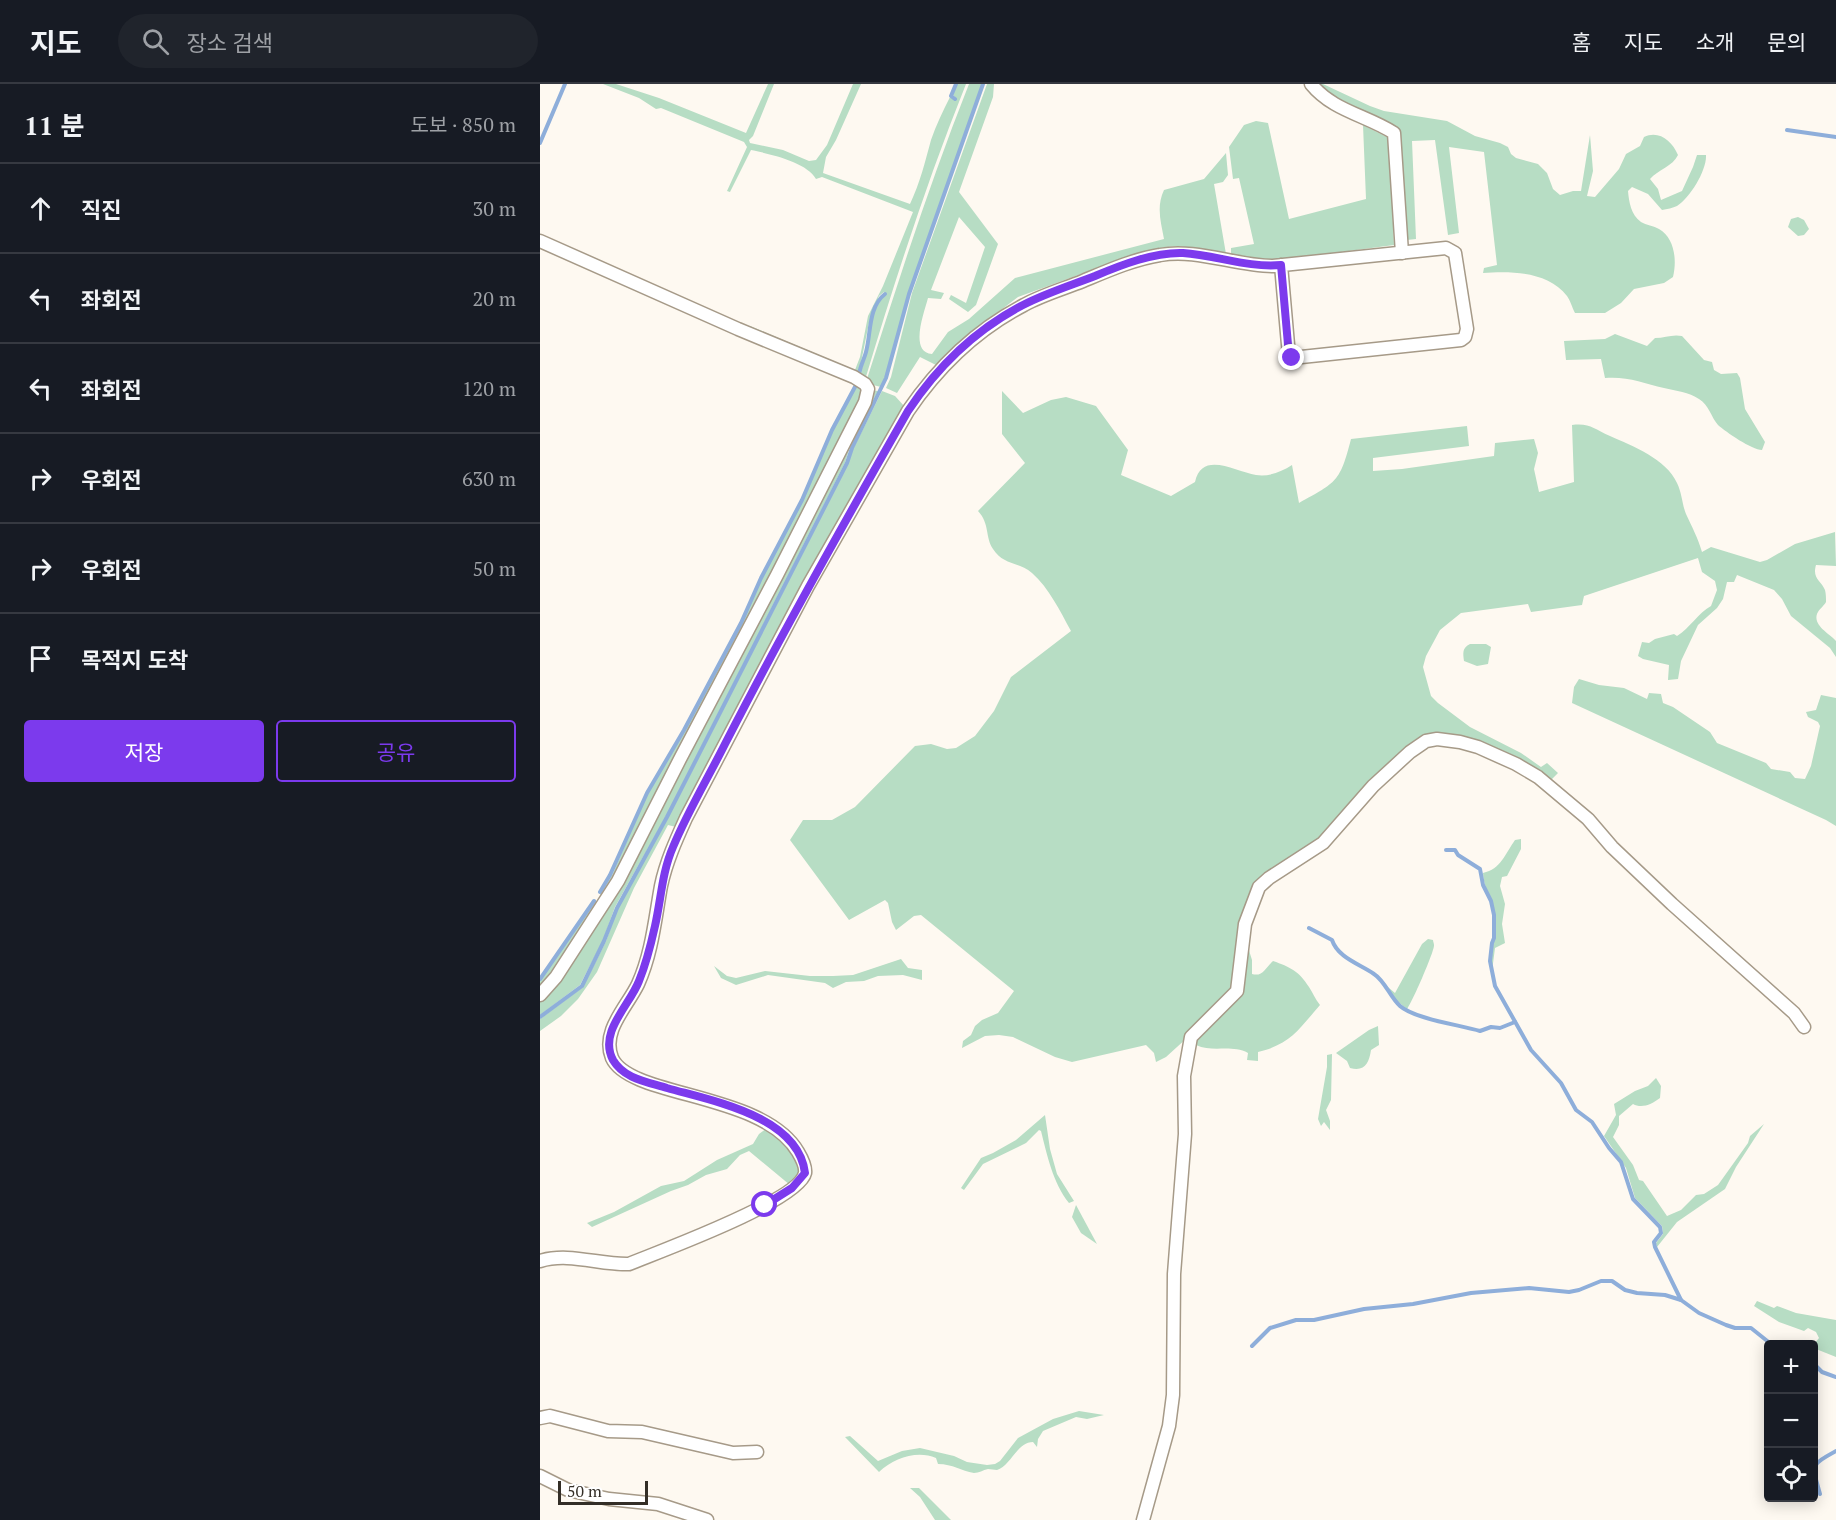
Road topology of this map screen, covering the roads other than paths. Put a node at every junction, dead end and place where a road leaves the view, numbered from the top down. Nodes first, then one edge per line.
1 (1311, 84) edge
2 (540, 241) edge
3 (1402, 253) junction
4 (1281, 265) junction
5 (540, 994) edge
6 (1804, 1028) dead end
7 (540, 1261) edge
8 (540, 1418) edge
9 (757, 1452) dead end
10 (540, 1476) edge
11 (707, 1520) edge
12 (1143, 1520) edge

1 - 3 street
2 - 5 street
3 - 4 street
3 - 4 street
4 - 7 street
6 - 12 street
8 - 9 street
10 - 11 street

